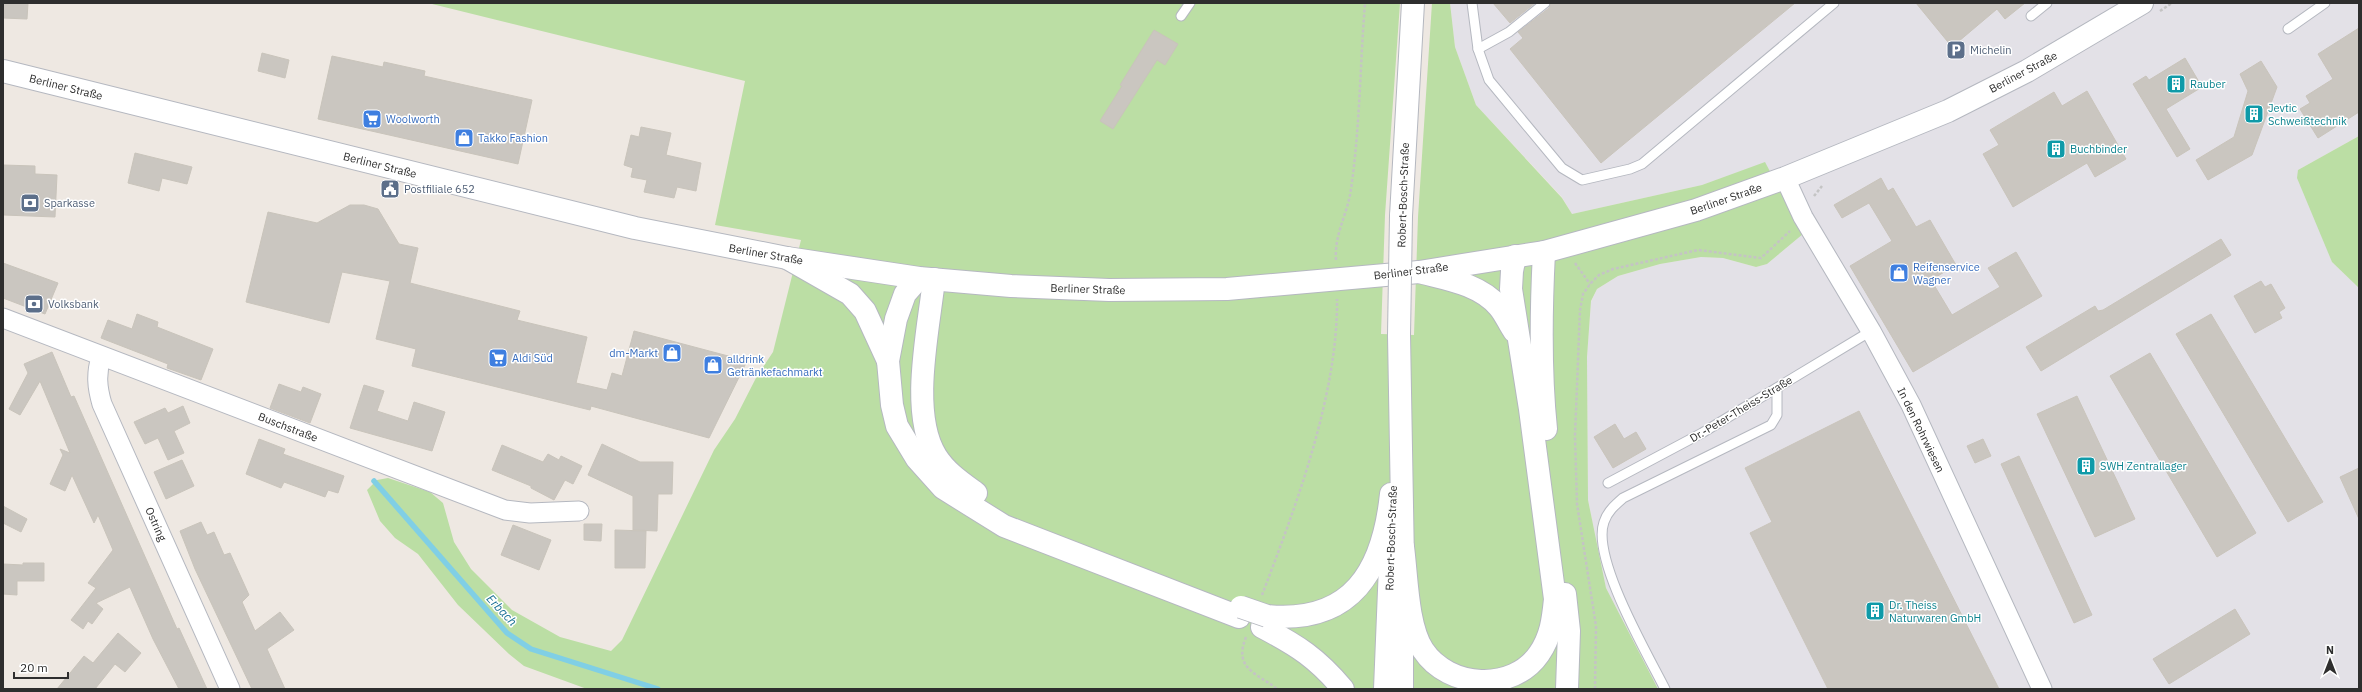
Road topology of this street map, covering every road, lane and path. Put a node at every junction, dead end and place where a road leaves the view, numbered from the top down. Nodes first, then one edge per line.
1 (1190, 3) edge
2 (1365, 3) edge
3 (1413, 3) edge
4 (1472, 3) edge
5 (1545, 3) edge
6 (1834, 3) edge
7 (2047, 3) edge
8 (2142, 3) edge
9 (2325, 3) edge
10 (1181, 16) dead end
11 (2031, 16) dead end
12 (2288, 28) dead end
13 (1478, 49) junction
14 (3, 71) edge
15 (1785, 178) junction
16 (1803, 217) junction
17 (1544, 252) junction
18 (1515, 256) junction
19 (787, 258) junction
20 (1419, 272) junction
21 (927, 278) junction
22 (1337, 279) junction
23 (3, 318) edge
24 (1871, 331) junction
25 (1518, 338) junction
26 (101, 357) junction
27 (888, 361) junction
28 (1399, 388) junction
29 (1777, 388) junction
30 (1394, 461) junction
31 (1608, 483) dead end
32 (579, 511) dead end
33 (1403, 547) junction
34 (1253, 617) junction
35 (230, 689) edge
36 (1277, 689) edge
37 (1343, 689) edge
38 (1385, 689) edge
39 (1402, 689) edge
40 (1568, 689) edge
41 (1595, 689) edge
42 (1665, 689) edge
43 (2042, 689) edge

1 - 10 lane
2 - 22 path
3 - 28 main road, Robert-Bosch-Straße, bridge
4 - 13 lane
5 - 13 lane
6 - 13 lane
7 - 11 lane
8 - 15 main road, Berliner Straße
9 - 12 lane
14 - 19 main road, Berliner Straße
15 - 16 street, In den Rohrwiesen
15 - 17 main road, Berliner Straße
16 - 24 street, In den Rohrwiesen
16 - 41 path
17 - 18 main road, Berliner Straße
17 - 40 main road
18 - 20 main road, Berliner Straße
18 - 25 main road
19 - 21 main road, Berliner Straße
19 - 27 main road
20 - 22 main road, Berliner Straße
20 - 25 main road
21 - 22 main road, Berliner Straße
21 - 27 main road
21 - 34 main road
22 - 34 path
23 - 26 street, Buschstraße
24 - 29 lane, Dr.-Peter-Theiss-Straße
24 - 43 street, In den Rohrwiesen
25 - 33 main road
26 - 32 street, Buschstraße
26 - 35 street, Ostring
27 - 34 main road
28 - 30 main road, Robert-Bosch-Straße
28 - 33 main road, Robert-Bosch-Straße
29 - 31 lane, Dr.-Peter-Theiss-Straße
29 - 42 lane
30 - 34 main road
30 - 38 main road, Robert-Bosch-Straße
33 - 39 main road, Robert-Bosch-Straße
34 - 36 path
34 - 37 main road

